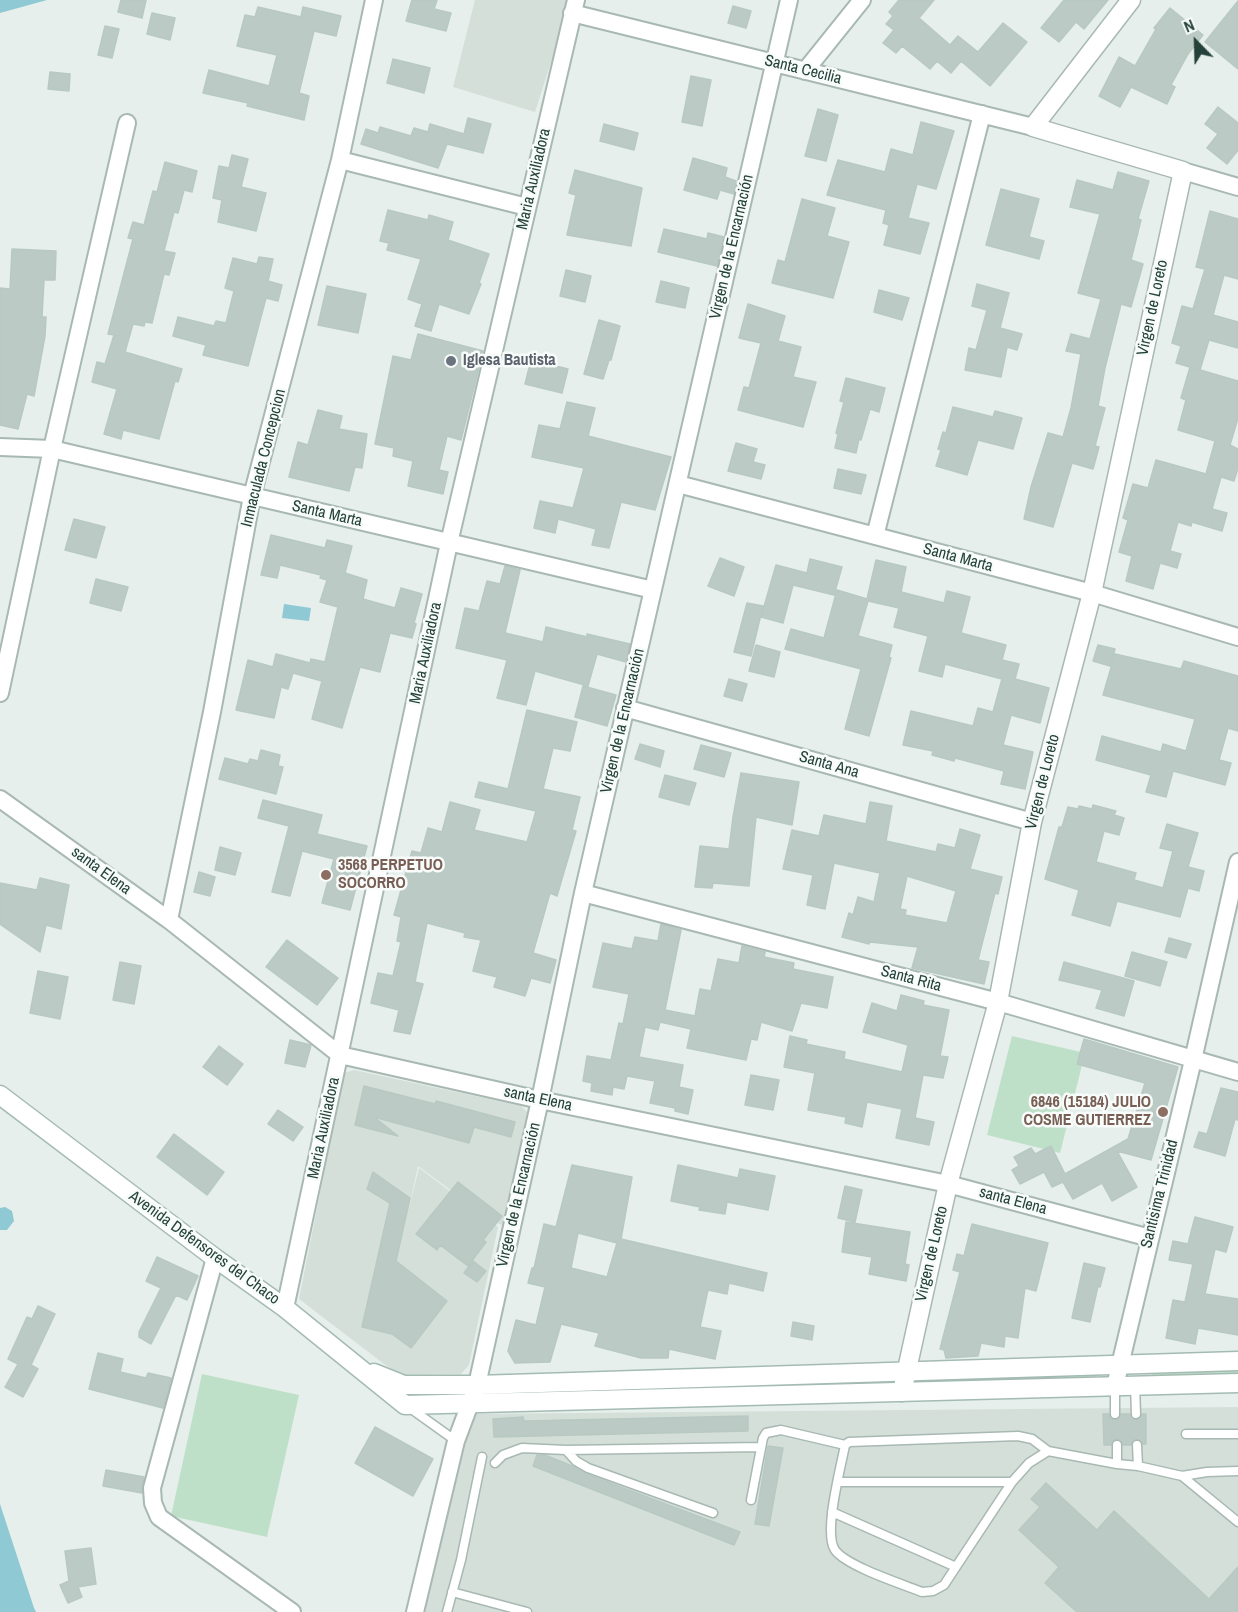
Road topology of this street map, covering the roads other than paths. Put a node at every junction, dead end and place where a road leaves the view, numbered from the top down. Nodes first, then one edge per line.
1 (374, 0) edge
2 (789, 0) edge
3 (862, 0) edge
4 (1131, 0) edge
5 (574, 7) edge
6 (774, 63) junction
7 (805, 71) junction
8 (982, 114) junction
9 (127, 123) dead end
10 (1033, 127) junction
11 (340, 160) junction
12 (1183, 171) junction
13 (1237, 185) edge
14 (528, 207) junction
15 (0, 447) edge
16 (52, 449) junction
17 (678, 484) junction
18 (252, 496) junction
19 (875, 536) junction
20 (449, 543) junction
21 (653, 590) junction
22 (1092, 593) junction
23 (1238, 637) edge
24 (0, 693) edge
25 (626, 708) junction
26 (0, 799) edge
27 (1032, 822) junction
28 (1238, 862) edge
29 (583, 893) junction
30 (169, 920) junction
31 (998, 1002) junction
32 (340, 1055) junction
33 (1193, 1060) junction
34 (1238, 1072) edge
35 (0, 1095) edge
36 (540, 1100) junction
37 (948, 1184) junction
38 (1150, 1238) junction
39 (215, 1258) junction
40 (285, 1308) junction
41 (1238, 1361) edge
42 (1119, 1365) junction
43 (358, 1367) junction
44 (906, 1372) junction
45 (1238, 1383) edge
46 (477, 1385) junction
47 (1135, 1385) junction
48 (1115, 1386) junction
49 (902, 1392) junction
50 (470, 1404) junction
51 (405, 1405) junction
52 (1115, 1414) dead end
53 (1136, 1414) dead end
54 (1186, 1434) dead end
55 (1238, 1434) edge
56 (456, 1441) junction
57 (1137, 1444) dead end
58 (845, 1445) junction
59 (1117, 1445) dead end
60 (761, 1447) junction
61 (566, 1450) junction
62 (1048, 1451) junction
63 (482, 1458) dead end
64 (495, 1463) dead end
65 (1117, 1464) junction
66 (1138, 1466) junction
67 (1238, 1471) edge
68 (1182, 1476) junction
69 (838, 1482) junction
70 (1012, 1482) junction
71 (751, 1500) dead end
72 (832, 1512) junction
73 (713, 1513) dead end
74 (1238, 1522) edge
75 (956, 1567) junction
76 (453, 1592) junction
77 (292, 1612) edge
78 (415, 1612) edge
79 (447, 1612) edge
80 (527, 1612) edge

1 - 11 street, Inmaculada Concepcion
2 - 6 street, Virgen de la Encarnación
3 - 7 street
4 - 10 main road
5 - 6 street, Santa Cecilia
5 - 14 street, Maria Auxiliadora
6 - 7 street, Santa Cecilia
6 - 17 street, Virgen de la Encarnación
7 - 8 street, Santa Cecilia
8 - 10 street, Santa Cecilia
8 - 19 street
9 - 16 street
10 - 12 main road
11 - 14 street
11 - 18 street, Inmaculada Concepcion
12 - 13 street
12 - 22 main road, Virgen de Loreto
14 - 20 street, Maria Auxiliadora
15 - 16 street, Santa Marta
16 - 18 street, Santa Marta
16 - 24 street
17 - 19 street, Santa Marta
17 - 21 street, Virgen de la Encarnación
18 - 20 street, Santa Marta
18 - 30 street, Inmaculada Concepcion
19 - 22 street, Santa Marta
20 - 21 street, Santa Marta
20 - 32 street, Maria Auxiliadora
21 - 25 street, Virgen de la Encarnación
22 - 23 street, Santa Marta
22 - 27 main road, Virgen de Loreto
25 - 27 street, Santa Ana
25 - 29 street, Virgen de la Encarnación
26 - 30 street, santa Elena
27 - 31 main road, Virgen de Loreto
28 - 33 street, Santisima Trinidad
29 - 31 street, Santa Rita
29 - 36 street, Virgen de la Encarnación
30 - 32 street, santa Elena
31 - 33 street, Santa Rita
31 - 37 main road, Virgen de Loreto
32 - 36 street, santa Elena
32 - 40 street, Maria Auxiliadora
33 - 34 street, Santa Rita
33 - 38 street, Santisima Trinidad
35 - 39 main road, Avenida Defensores del Chaco
36 - 37 street, santa Elena
36 - 46 street, Virgen de la Encarnación
37 - 38 street, santa Elena
37 - 44 main road, Virgen de Loreto
38 - 42 street, Santisima Trinidad
39 - 40 main road, Avenida Defensores del Chaco
39 - 77 street
40 - 43 main road, Avenida Defensores del Chaco
41 - 42 main road
42 - 44 main road
42 - 48 street, Santisima Trinidad
43 - 46 main road
43 - 51 main road, Avenida Defensores del Chaco
44 - 46 main road
44 - 49 main road, Virgen de Loreto
45 - 47 main road
46 - 50 street, Virgen de la Encarnación
47 - 48 main road
47 - 53 lane
48 - 49 main road
48 - 52 lane
49 - 50 main road
50 - 51 main road
50 - 56 street, Virgen de la Encarnación
51 - 56 lane
54 - 55 lane
56 - 78 street, Virgen de la Encarnación
57 - 66 lane
58 - 60 lane
58 - 62 lane
58 - 69 lane
59 - 65 lane
60 - 61 lane
60 - 71 lane
61 - 64 lane
61 - 73 lane
62 - 65 lane
62 - 70 lane
63 - 76 lane
65 - 66 lane
66 - 68 lane
67 - 68 lane
68 - 74 lane
69 - 70 lane
69 - 72 lane
70 - 75 lane
72 - 75 lane
72 - 75 lane
76 - 79 lane
76 - 80 lane

